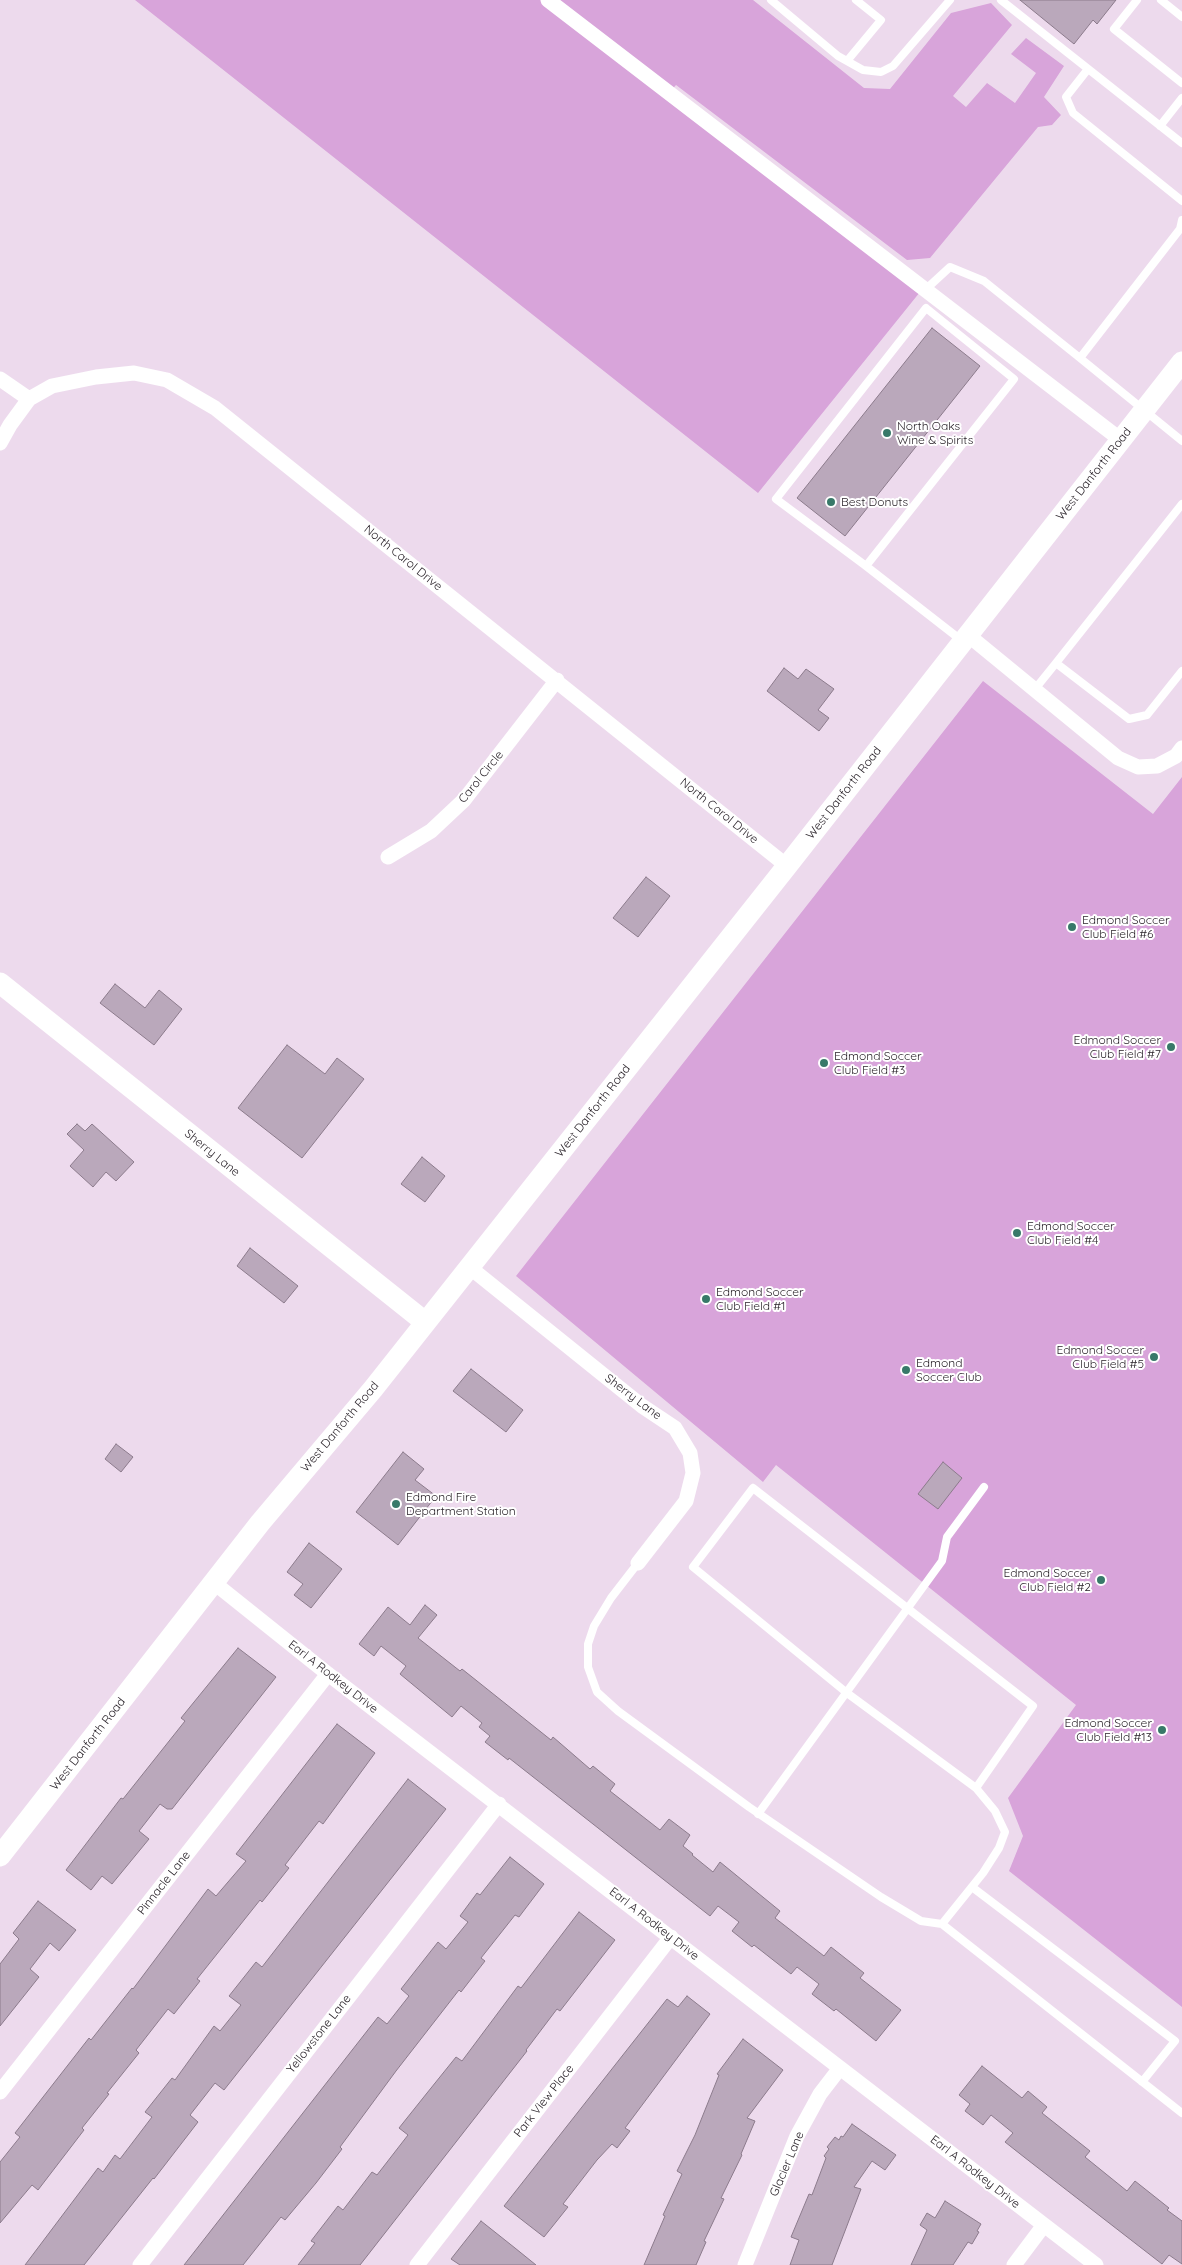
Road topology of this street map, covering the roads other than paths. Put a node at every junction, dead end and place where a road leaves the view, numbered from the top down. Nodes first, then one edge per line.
1 (548, 0) edge
2 (771, 0) edge
3 (856, 0) edge
4 (950, 0) edge
5 (1002, 0) edge
6 (1137, 0) edge
7 (1161, 0) edge
8 (1182, 17) edge
9 (847, 61) junction
10 (1088, 69) junction
11 (1182, 83) edge
12 (1182, 98) edge
13 (1160, 126) junction
14 (1182, 143) edge
15 (1182, 202) edge
16 (1182, 220) edge
17 (926, 290) junction
18 (1080, 358) junction
19 (1182, 362) edge
20 (0, 379) edge
21 (29, 399) junction
22 (1143, 411) junction
23 (1121, 440) junction
24 (1182, 441) edge
25 (0, 443) edge
26 (1182, 504) edge
27 (866, 566) junction
28 (965, 638) junction
29 (1056, 662) junction
30 (1182, 670) edge
31 (557, 680) junction
32 (1035, 689) junction
33 (1182, 748) edge
34 (388, 857) dead end
35 (787, 866) junction
36 (0, 983) edge
37 (468, 1266) junction
38 (424, 1322) junction
39 (984, 1487) dead end
40 (638, 1564) joint
41 (213, 1582) junction
42 (907, 1609) junction
43 (328, 1674) junction
44 (847, 1693) junction
45 (976, 1788) junction
46 (499, 1804) junction
47 (758, 1814) junction
48 (0, 1856) edge
49 (972, 1887) junction
50 (942, 1924) junction
51 (671, 1937) junction
52 (840, 2068) junction
53 (1142, 2082) junction
54 (0, 2092) edge
55 (1182, 2114) edge
56 (1044, 2226) junction
57 (140, 2265) edge
58 (417, 2265) edge
59 (745, 2265) edge
60 (1014, 2265) edge
61 (1096, 2265) edge

1 - 17 street
2 - 9 lane
3 - 9 lane
4 - 9 lane
5 - 10 lane
6 - 11 lane
7 - 8 lane
10 - 13 lane
10 - 15 lane
12 - 13 lane
13 - 14 lane
16 - 18 lane
17 - 18 lane
17 - 23 street
18 - 22 lane
19 - 22 main road, West Danforth Road
20 - 21 street
21 - 25 street, North Carol Drive
21 - 31 street, North Carol Drive
22 - 23 main road, West Danforth Road
22 - 24 lane
23 - 28 main road, West Danforth Road
26 - 29 lane
27 - 27 lane
27 - 28 lane
28 - 32 street
28 - 35 main road, West Danforth Road
29 - 30 lane
29 - 32 lane
31 - 34 street, Carol Circle
31 - 35 street, North Carol Drive
32 - 33 street
35 - 37 main road, West Danforth Road
36 - 38 main road, Sherry Lane
37 - 38 main road, West Danforth Road
37 - 40 street, Sherry Lane
38 - 41 main road, West Danforth Road
39 - 42 lane
40 - 47 lane
41 - 43 street, Earl A Rodkey Drive
41 - 48 main road, West Danforth Road
42 - 44 lane
42 - 44 lane
42 - 45 lane
43 - 46 street, Earl A Rodkey Drive
43 - 54 street, Pinnacle Lane
44 - 45 lane
44 - 47 lane
45 - 49 lane
46 - 51 street, Earl A Rodkey Drive
46 - 57 street, Yellowstone Lane
47 - 50 lane
49 - 50 lane
49 - 53 lane
50 - 53 lane
51 - 52 street, Earl A Rodkey Drive
51 - 58 street, Park View Place
52 - 56 street, Earl A Rodkey Drive
52 - 59 street, Glacier Lane
53 - 55 lane
56 - 60 street
56 - 61 street, Earl A Rodkey Drive

